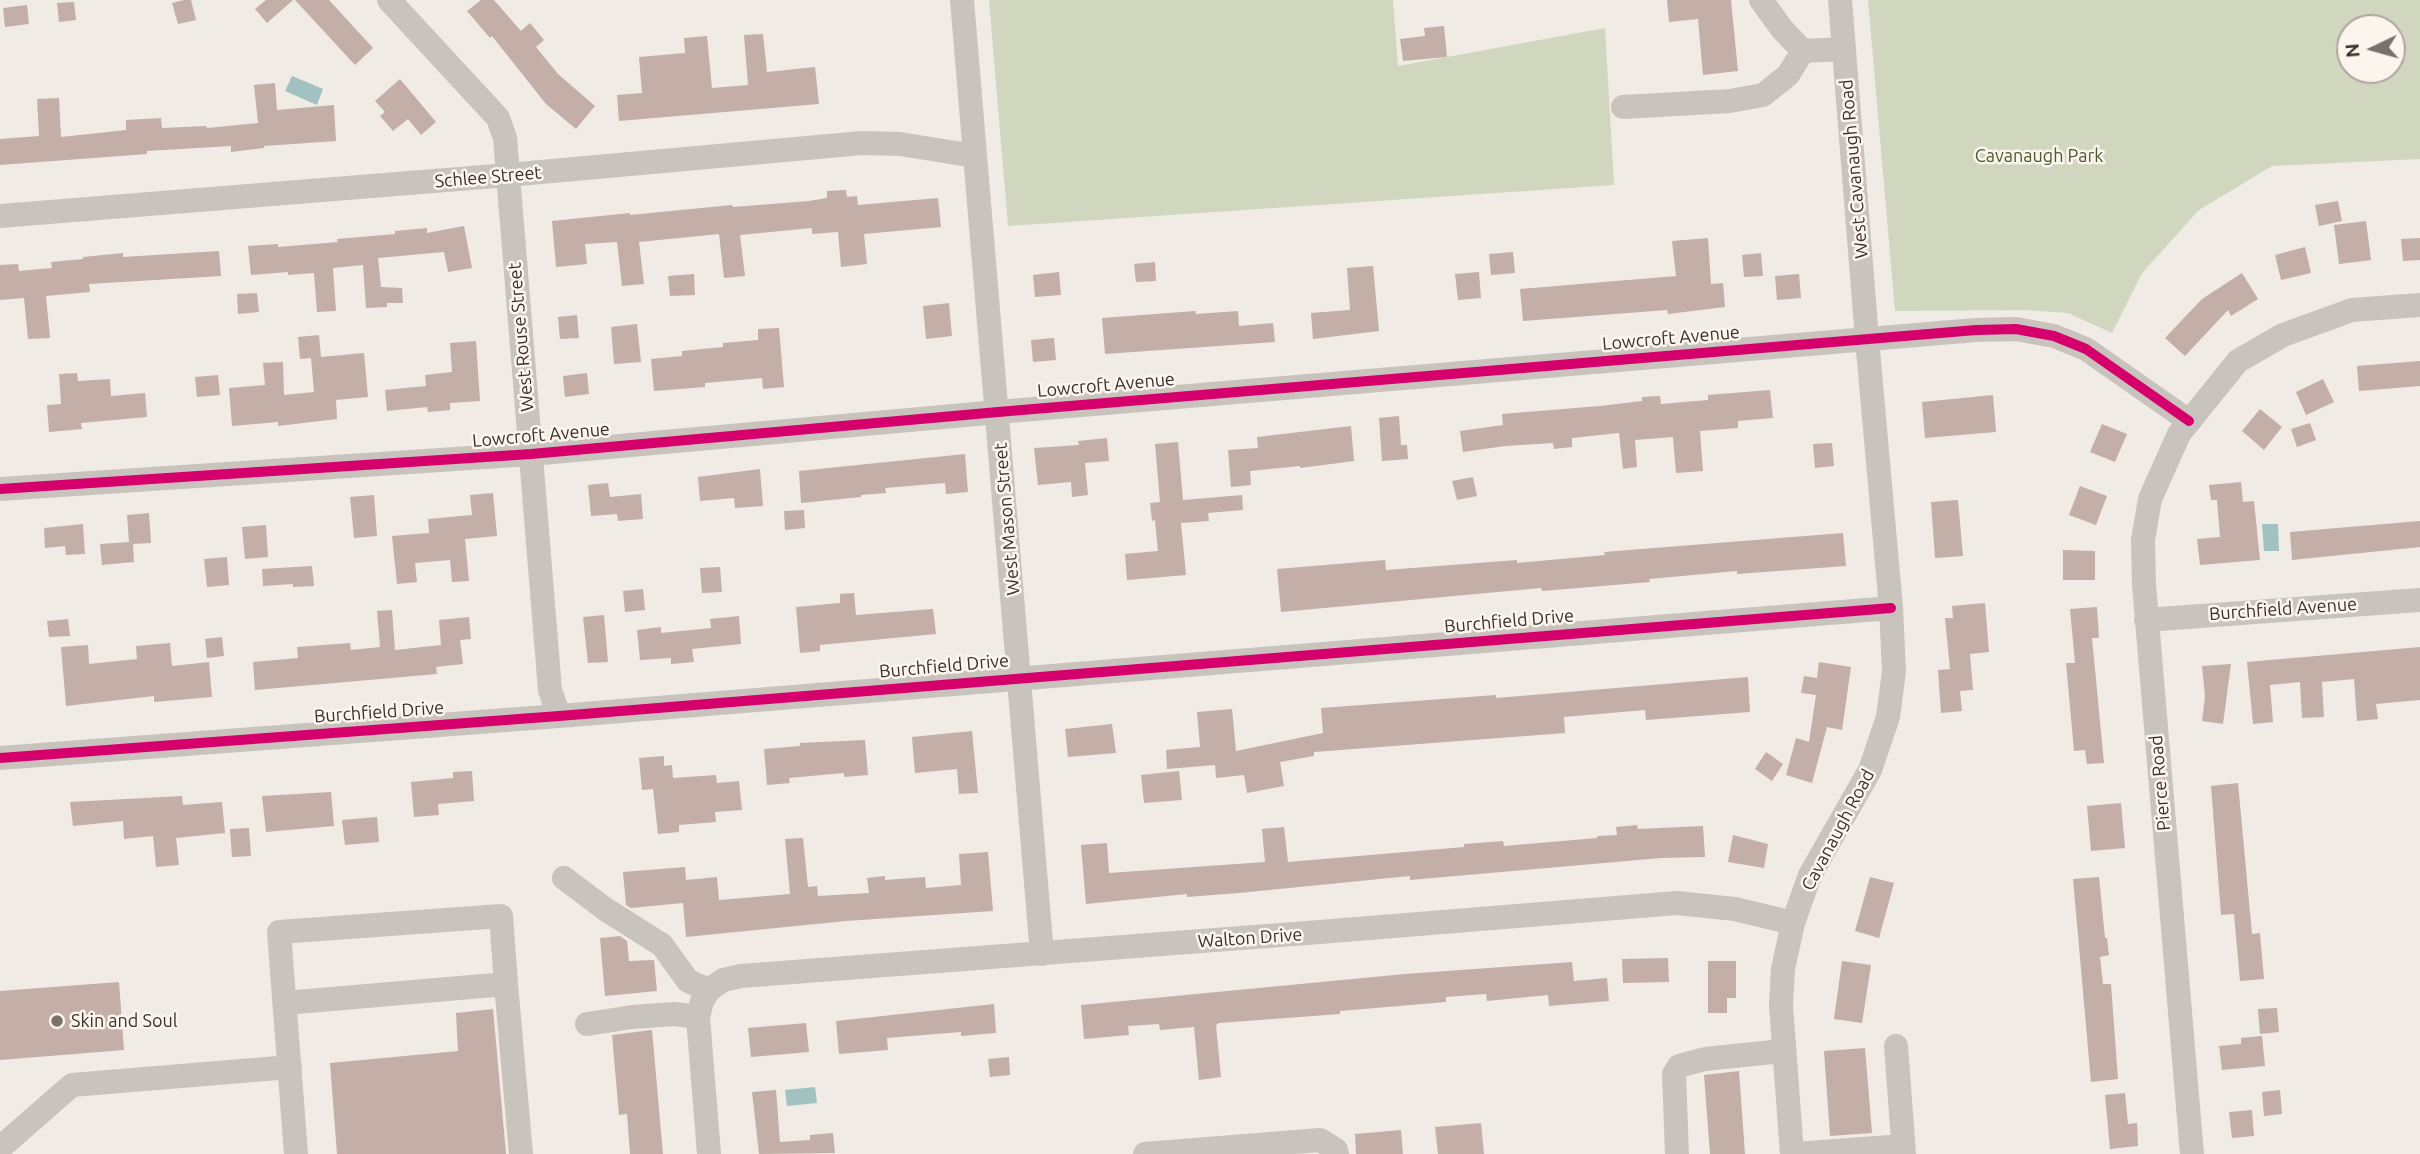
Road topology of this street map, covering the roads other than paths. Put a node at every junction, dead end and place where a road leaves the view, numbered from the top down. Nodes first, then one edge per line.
1 (389, 0) edge
2 (962, 0) edge
3 (1760, 0) edge
4 (1840, 0) edge
5 (1844, 49) junction
6 (1803, 51) junction
7 (1623, 107) dead end
8 (975, 156) junction
9 (509, 175) junction
10 (0, 216) edge
11 (2420, 305) edge
12 (1867, 339) junction
13 (998, 412) junction
14 (2189, 421) junction
15 (531, 454) junction
16 (0, 489) edge
17 (2420, 600) edge
18 (1891, 608) junction
19 (2146, 620) junction
20 (1019, 678) junction
21 (559, 716) junction
22 (0, 758) edge
23 (564, 878) dead end
24 (1793, 923) junction
25 (1042, 954) junction
26 (506, 984) junction
27 (709, 990) junction
28 (285, 1003) junction
29 (698, 1017) junction
30 (587, 1024) dead end
31 (1896, 1046) dead end
32 (1783, 1051) junction
33 (290, 1067) junction
34 (0, 1149) edge
35 (1903, 1150) edge
36 (296, 1154) edge
37 (521, 1154) edge
38 (709, 1154) edge
39 (1145, 1154) edge
40 (1337, 1154) edge
41 (1677, 1154) edge
42 (1793, 1154) edge
43 (2192, 1154) edge

1 - 9 street, West Rouse Street
2 - 8 street, West Mason Street
3 - 6 street
4 - 5 street, West Cavanaugh Road
5 - 6 street
5 - 12 street, West Cavanaugh Road
6 - 7 street
8 - 9 street, Schlee Street
8 - 13 street, West Mason Street
9 - 10 street, Schlee Street
9 - 15 street, West Rouse Street
11 - 14 street
12 - 13 street, Lowcroft Avenue
12 - 14 street, Lowcroft Avenue
12 - 18 street, Cavanaugh Road
13 - 15 street, Lowcroft Avenue
13 - 20 street, West Mason Street
14 - 19 street, Pierce Road
15 - 16 street, Lowcroft Avenue
15 - 21 street, West Rouse Street
17 - 19 street, Burchfield Avenue
18 - 20 street, Burchfield Drive
18 - 24 street, Cavanaugh Road
19 - 43 street, Pierce Road
20 - 21 street, Burchfield Drive
20 - 25 street, West Mason Street
21 - 22 street, Burchfield Drive
23 - 27 street
24 - 25 street, Walton Drive
24 - 32 street, Cavanaugh Road
25 - 27 street, Walton Drive
26 - 28 street
26 - 28 street
26 - 37 street
27 - 29 street
28 - 33 street
29 - 30 street
29 - 38 street
31 - 35 street
32 - 41 street
32 - 42 street, Cavanaugh Road
33 - 34 street
33 - 36 street
35 - 42 street
39 - 40 street

